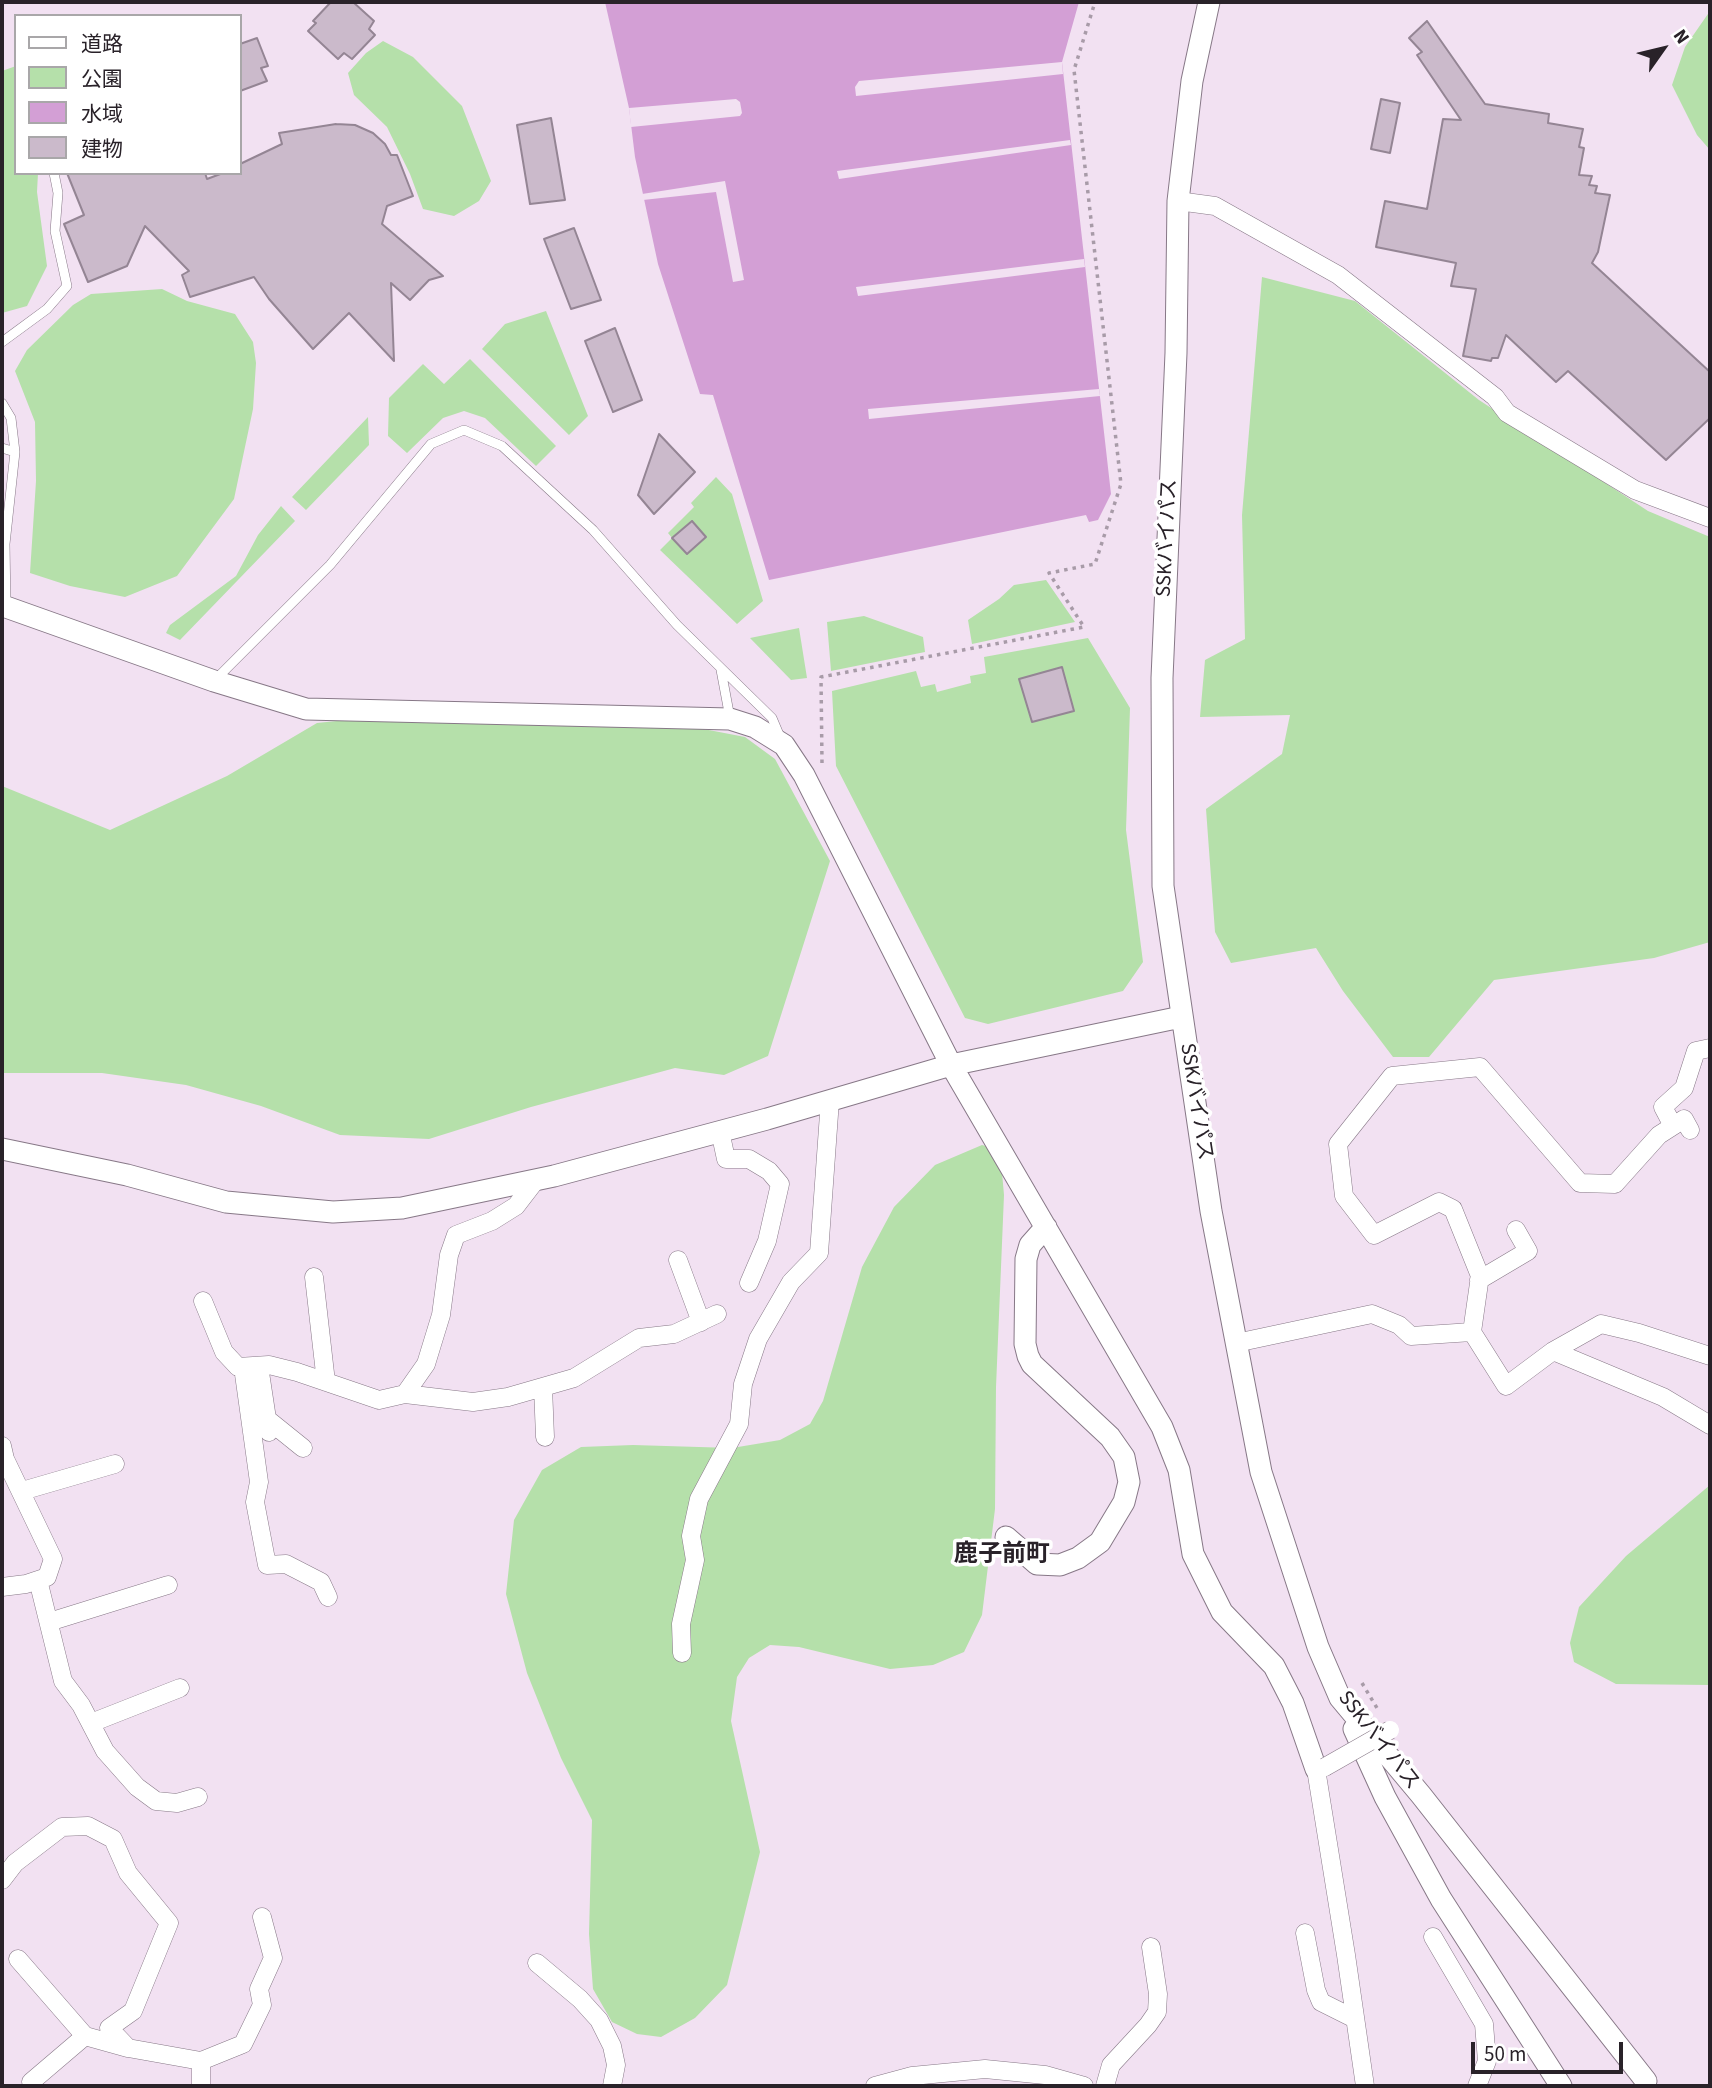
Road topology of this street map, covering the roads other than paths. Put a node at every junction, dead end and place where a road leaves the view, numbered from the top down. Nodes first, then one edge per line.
1 (1209, 2) edge
2 (54, 175) edge
3 (1178, 201) junction
4 (2, 342) edge
5 (2, 403) edge
6 (2, 448) edge
7 (15, 452) junction
8 (1710, 518) edge
9 (4, 607) edge
10 (721, 668) junction
11 (214, 681) junction
12 (730, 719) junction
13 (784, 745) junction
14 (1181, 1017) junction
15 (1710, 1048) edge
16 (950, 1065) junction
17 (830, 1100) junction
18 (720, 1131) junction
19 (2, 1149) edge
20 (536, 1180) junction
21 (1046, 1227) junction
22 (1516, 1230) dead end
23 (678, 1261) dead end
24 (314, 1277) dead end
25 (1479, 1280) junction
26 (749, 1283) dead end
27 (203, 1301) dead end
28 (1472, 1332) junction
29 (1236, 1343) junction
30 (1553, 1351) junction
31 (1710, 1356) edge
32 (251, 1366) junction
33 (326, 1382) junction
34 (544, 1387) junction
35 (405, 1394) junction
36 (1710, 1425) edge
37 (545, 1437) dead end
38 (2, 1446) edge
39 (303, 1448) dead end
40 (115, 1464) dead end
41 (22, 1491) junction
42 (1006, 1537) dead end
43 (38, 1580) junction
44 (168, 1585) dead end
45 (2, 1587) edge
46 (328, 1597) dead end
47 (48, 1622) junction
48 (682, 1653) dead end
49 (180, 1688) dead end
50 (1340, 1698) junction
51 (91, 1723) junction
52 (1390, 1730) dead end
53 (1320, 1768) junction
54 (198, 1797) dead end
55 (2, 1880) edge
56 (262, 1917) dead end
57 (1305, 1933) dead end
58 (1433, 1937) dead end
59 (1151, 1947) dead end
60 (18, 1959) dead end
61 (537, 1963) dead end
62 (1355, 2019) junction
63 (85, 2036) junction
64 (128, 2048) junction
65 (201, 2061) junction
66 (1646, 2081) dead end
67 (31, 2082) dead end
68 (201, 2086) edge
69 (612, 2086) edge
70 (875, 2086) edge
71 (1084, 2086) edge
72 (1105, 2086) edge
73 (1365, 2086) edge
74 (1477, 2086) edge
75 (1561, 2086) edge

1 - 3 street, SSKバイパス
2 - 4 lane
3 - 8 street
3 - 14 street, SSKバイパス
5 - 7 lane
6 - 7 lane
7 - 9 lane
9 - 11 street
10 - 11 lane
10 - 12 lane
10 - 13 lane
11 - 12 street
12 - 13 street
13 - 16 street
14 - 16 street
14 - 29 street, SSKバイパス
15 - 25 street
16 - 17 street
16 - 21 street
17 - 18 street
17 - 48 street
18 - 20 street
18 - 26 street
19 - 20 street
20 - 35 street
21 - 42 street
21 - 53 street
22 - 25 street
23 - 34 street
24 - 33 street
25 - 28 street
27 - 32 street
28 - 29 street
28 - 30 street
29 - 50 street, SSKバイパス
30 - 31 street
30 - 36 street
32 - 33 street
32 - 39 street
32 - 46 street
33 - 35 street
34 - 35 street
34 - 37 street
38 - 41 street
40 - 41 street
41 - 43 street
43 - 45 street
43 - 47 street
44 - 47 street
47 - 51 street
49 - 51 street
50 - 66 street, SSKバイパス
50 - 75 street
51 - 54 street
52 - 53 street, bridge
53 - 62 street
55 - 64 street
56 - 65 street
57 - 62 street
58 - 74 street
59 - 72 street
60 - 63 street
61 - 69 street
62 - 73 street
63 - 64 street
63 - 67 street
64 - 65 street
65 - 68 street
70 - 71 street

